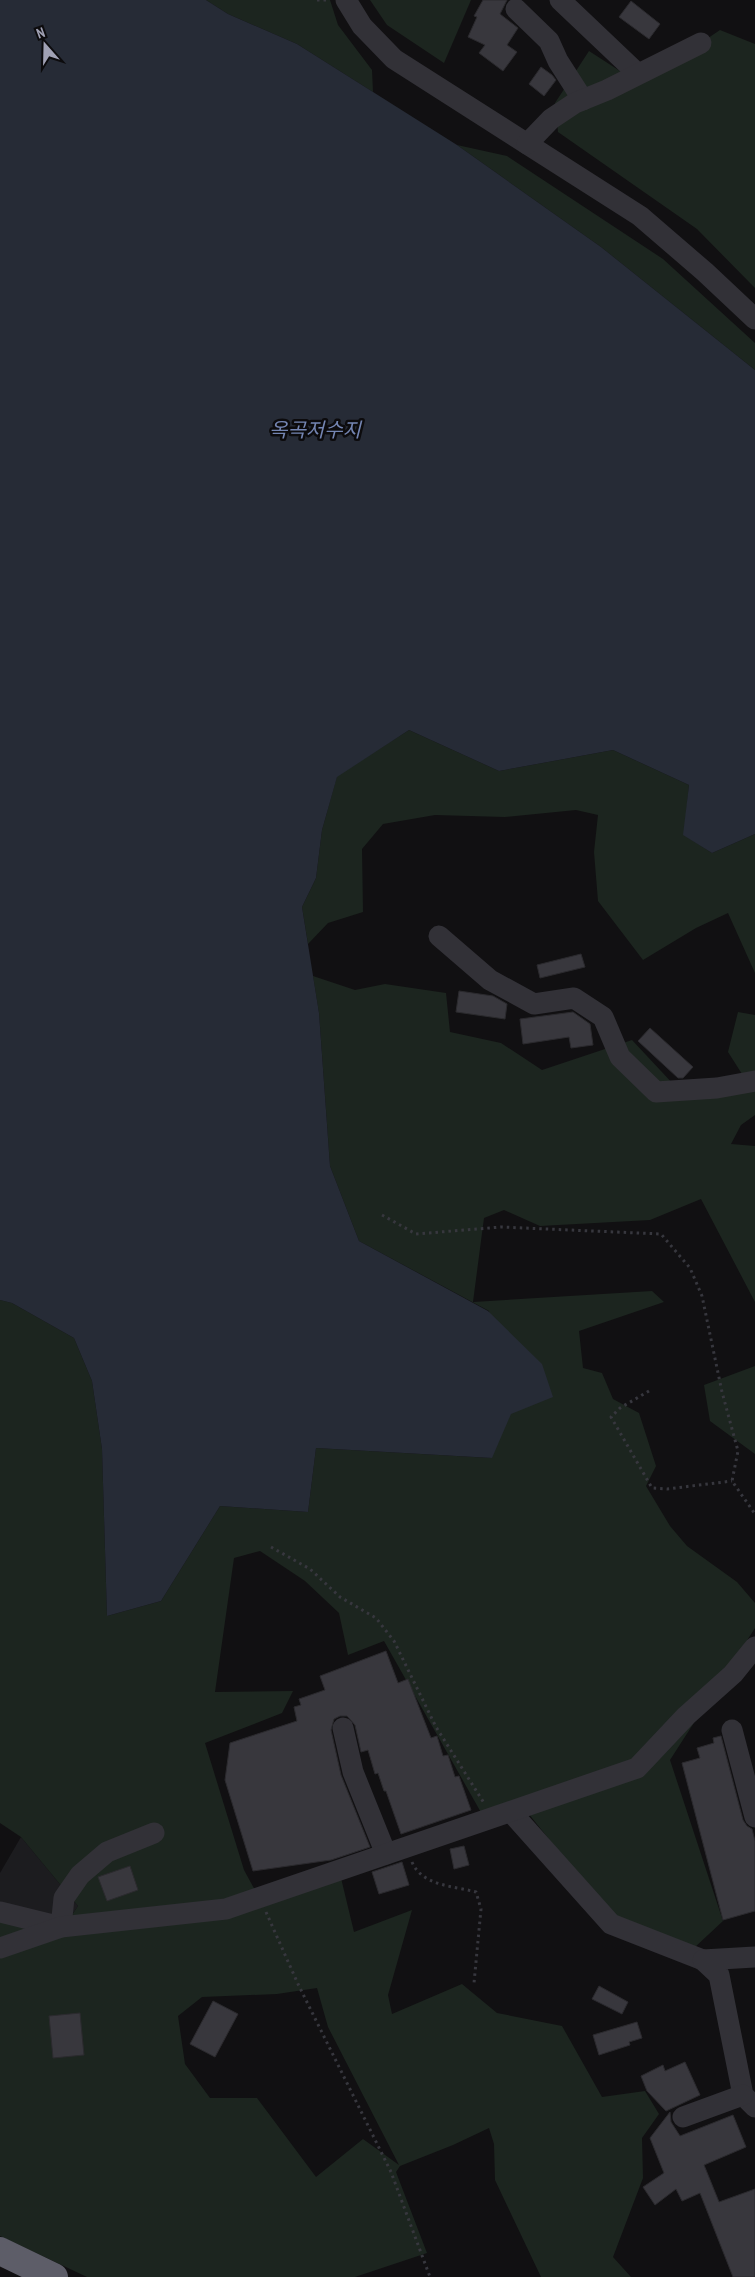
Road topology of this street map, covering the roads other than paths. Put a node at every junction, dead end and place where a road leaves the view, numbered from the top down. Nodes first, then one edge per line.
1 (346, 0) edge
2 (560, 0) edge
3 (516, 9) dead end
4 (701, 43) dead end
5 (638, 74) junction
6 (583, 100) junction
7 (527, 144) junction
8 (755, 319) edge
9 (439, 936) dead end
10 (755, 1081) edge
11 (755, 1647) edge
12 (343, 1728) dead end
13 (732, 1730) dead end
14 (502, 1815) junction
15 (755, 1817) edge
16 (154, 1833) dead end
17 (396, 1851) junction
18 (0, 1912) edge
19 (61, 1927) junction
20 (0, 1948) edge
21 (755, 1957) edge
22 (703, 1960) junction
23 (749, 2101) edge
24 (683, 2117) dead end
25 (0, 2251) edge
26 (54, 2277) edge

1 - 7 street
2 - 5 street
3 - 6 street
4 - 5 street
5 - 6 street
6 - 7 street
7 - 8 street
9 - 10 street
11 - 14 street
12 - 17 street
13 - 15 street
14 - 17 street
14 - 22 street
16 - 19 street
17 - 19 street
18 - 19 street
19 - 20 street
21 - 22 street
22 - 23 street
23 - 24 street
25 - 26 highway

